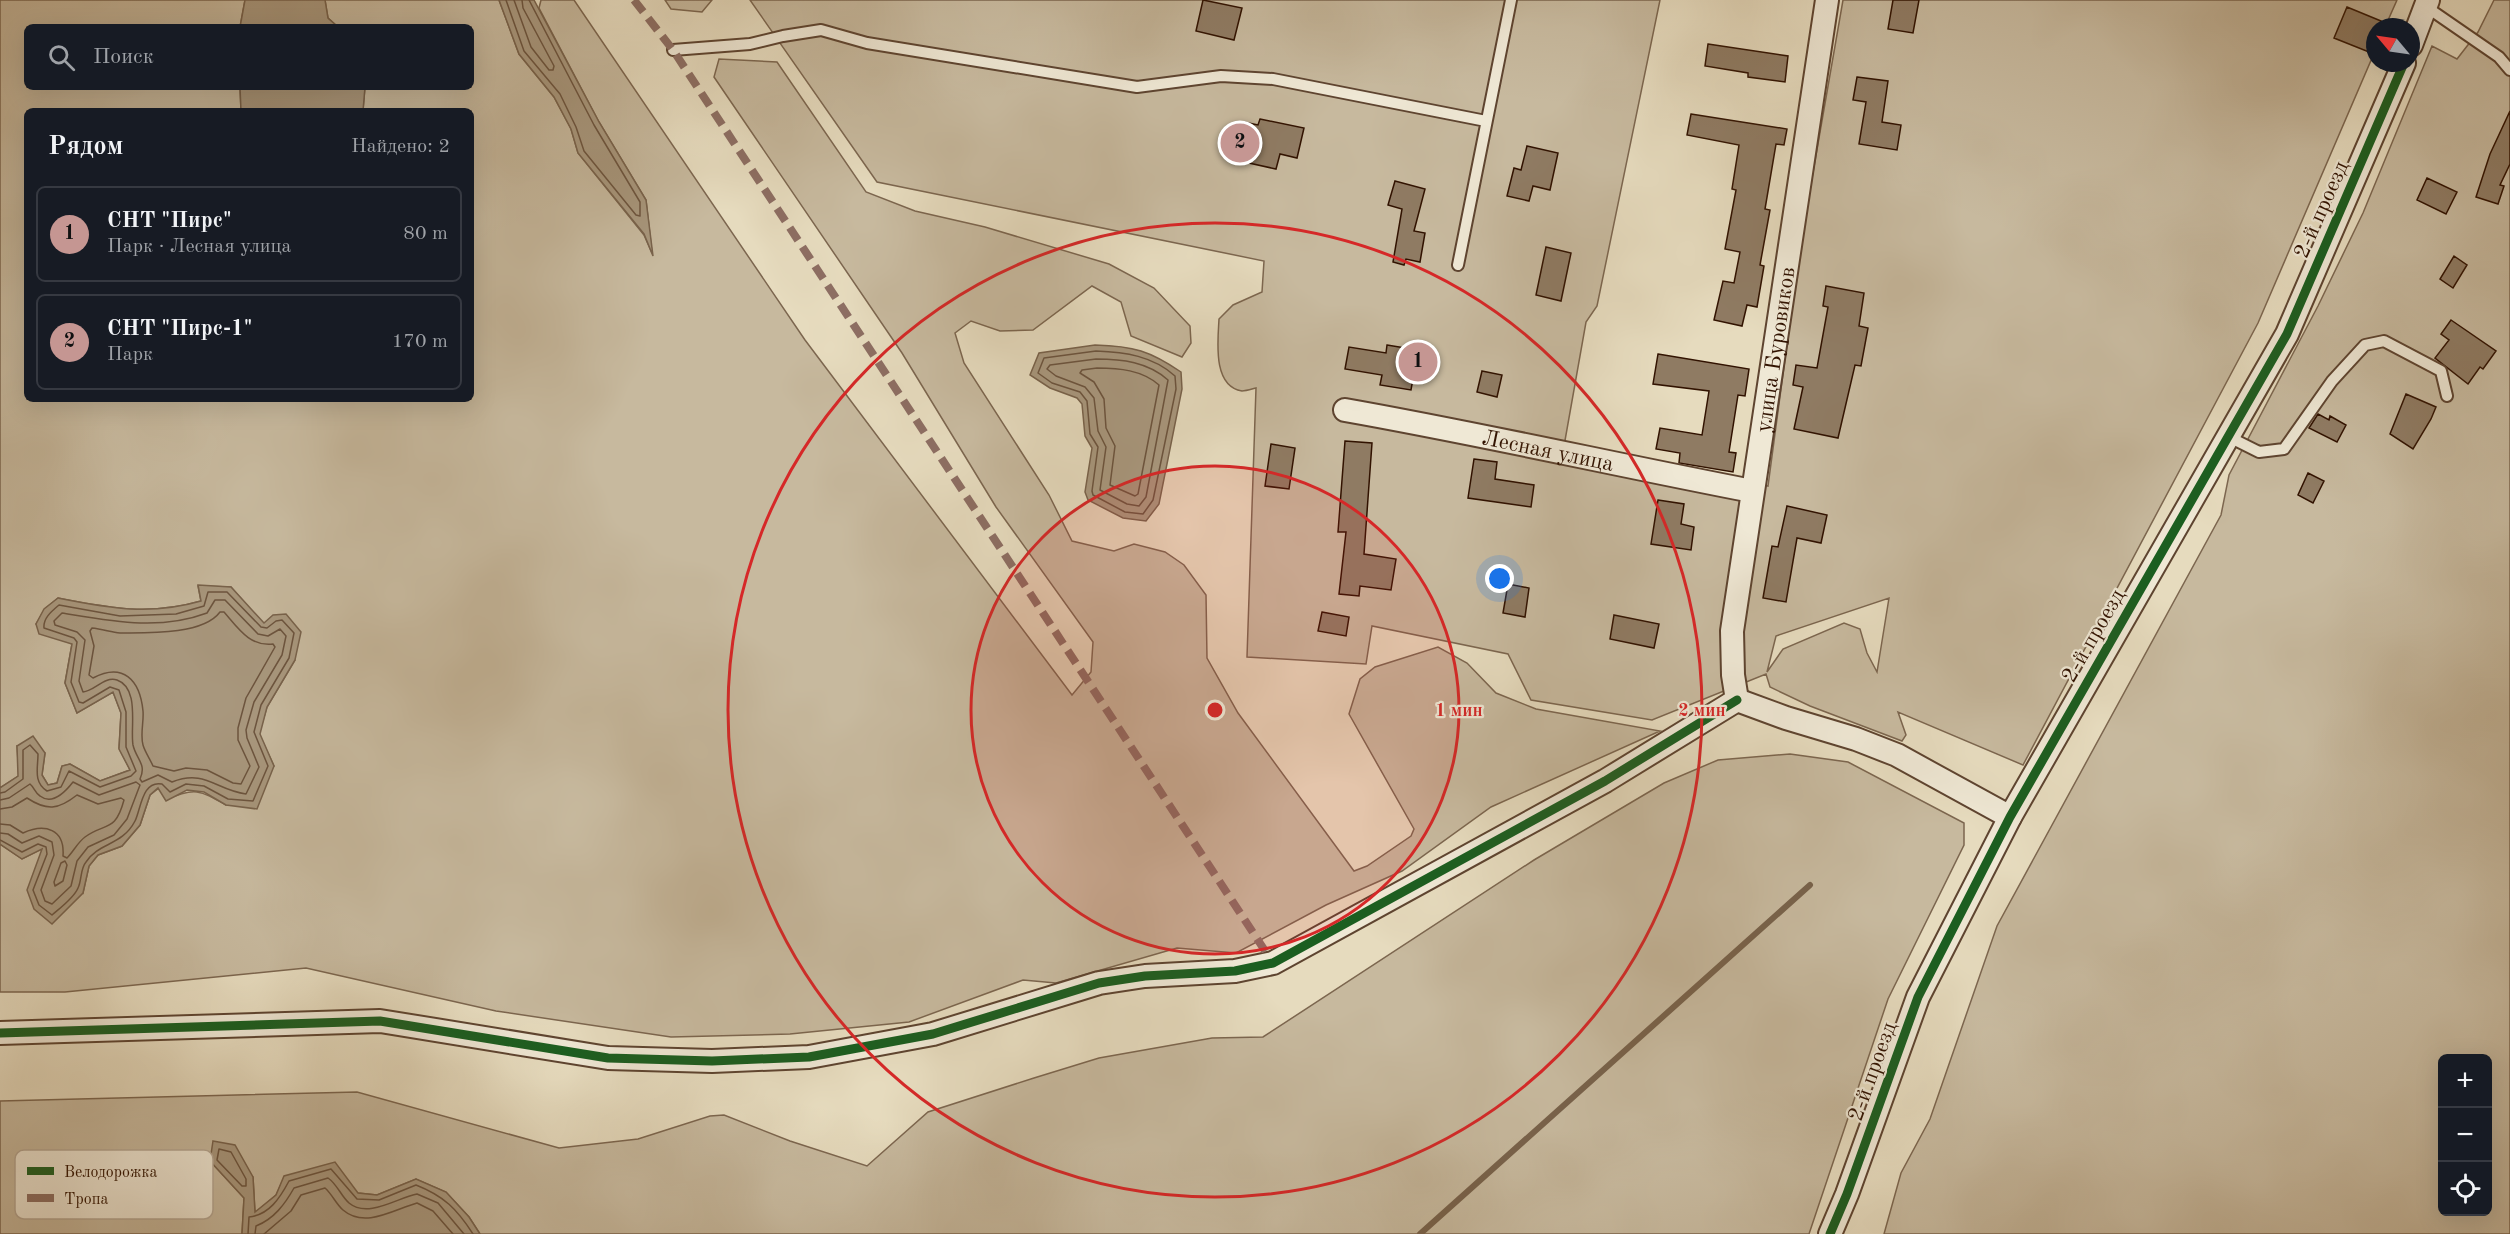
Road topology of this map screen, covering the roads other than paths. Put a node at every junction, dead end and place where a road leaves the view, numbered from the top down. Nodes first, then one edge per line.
1 (1511, 0) edge
2 (1827, 0) edge
3 (2427, 3) edge
4 (2420, 21) edge
5 (673, 50) dead end
6 (2510, 70) edge
7 (2400, 72) edge
8 (1486, 121) junction
9 (1458, 264) dead end
10 (2447, 396) dead end
11 (1345, 410) dead end
12 (2229, 437) junction
13 (1752, 491) junction
14 (1737, 700) junction
15 (2010, 818) junction
16 (0, 1033) edge
17 (1830, 1234) edge

1 - 8 lane
2 - 13 street, улица Буровиков
3 - 4 street
3 - 6 lane
5 - 8 lane
7 - 12 street, 2-й проезд
8 - 9 lane
10 - 12 lane
11 - 13 street, Лесная улица
12 - 15 street, 2-й проезд
13 - 14 street, улица Буровиков
14 - 15 street
14 - 16 street
15 - 17 street, 2-й проезд

